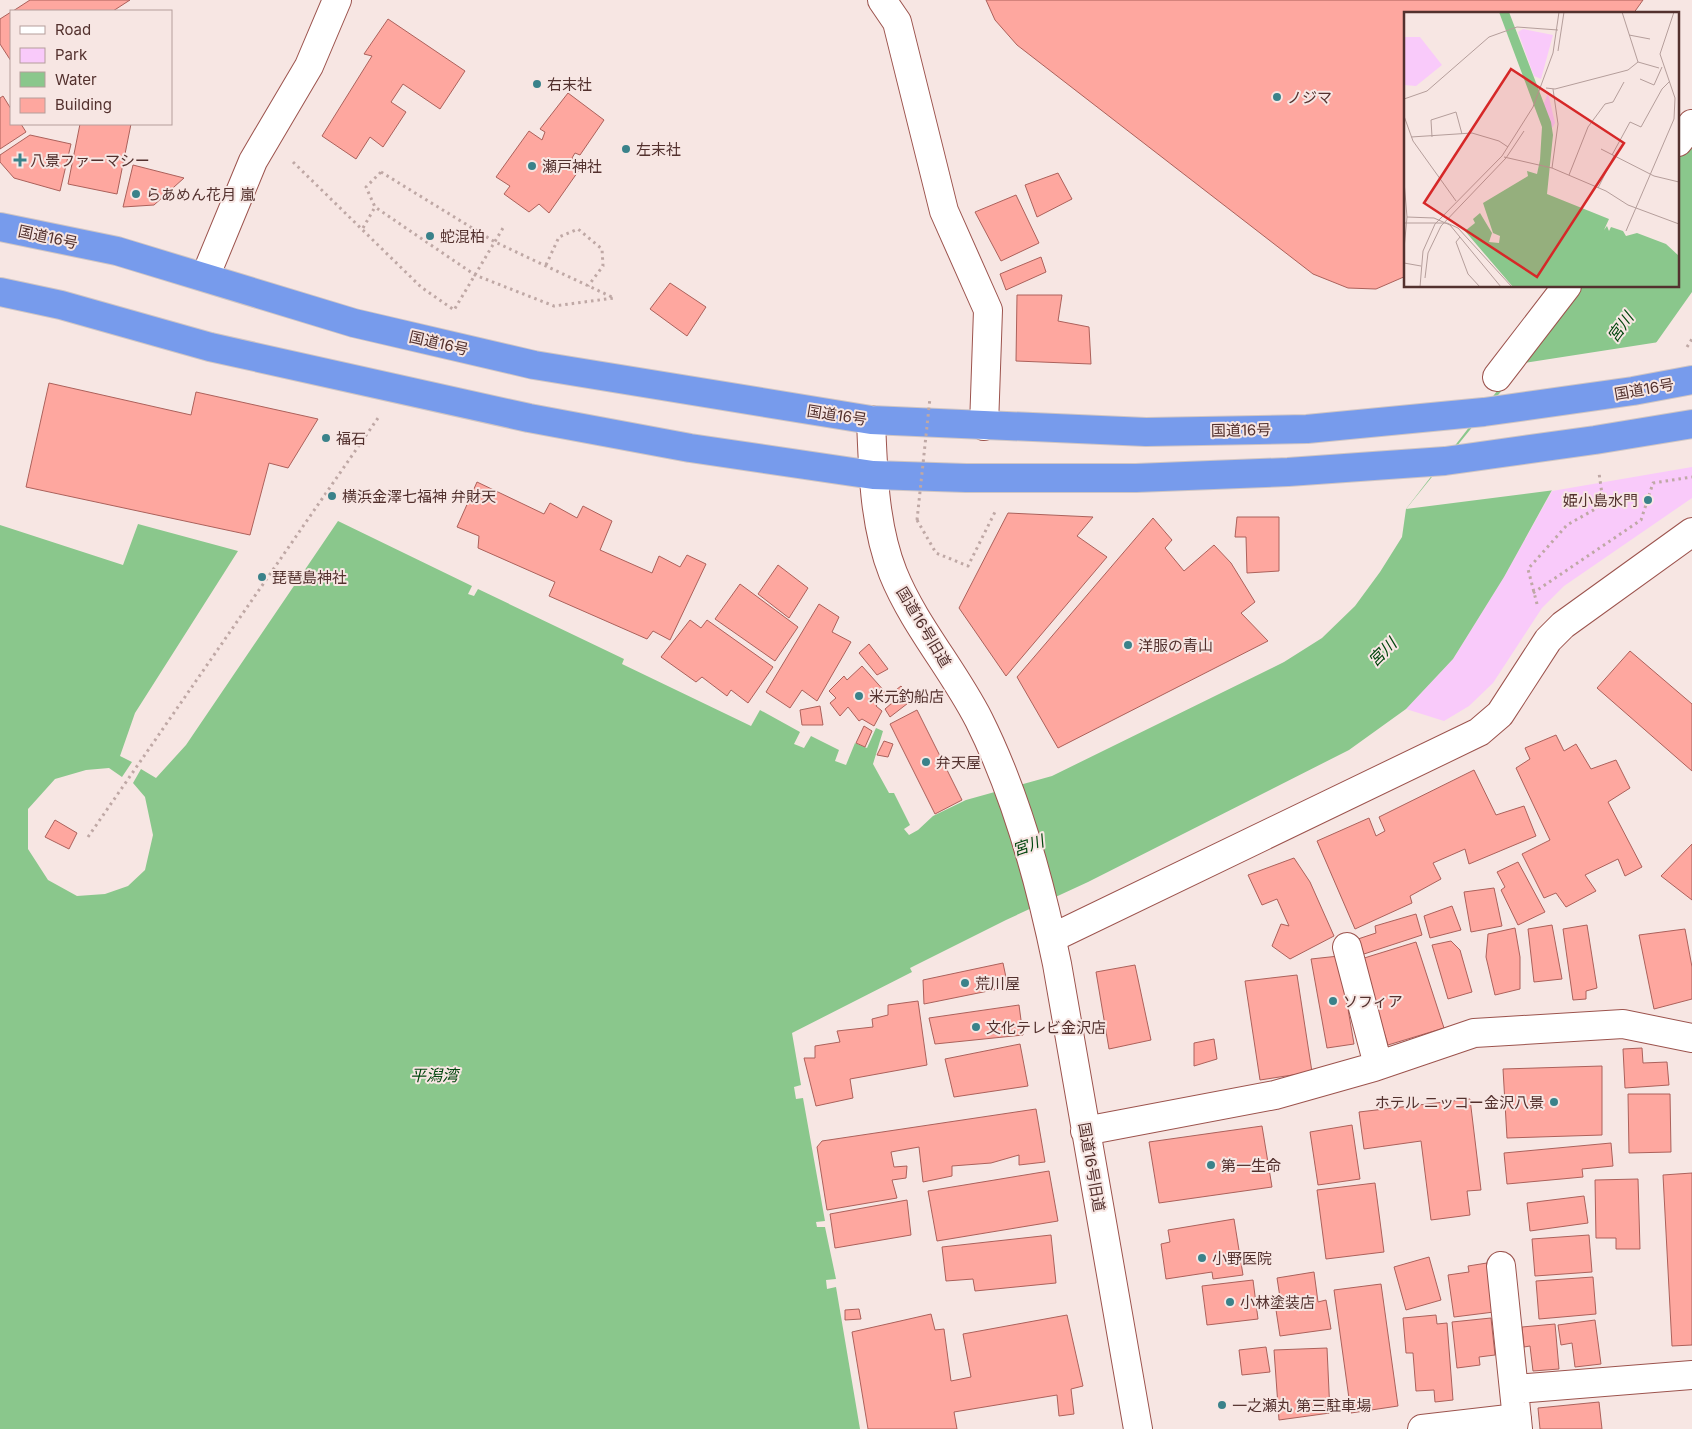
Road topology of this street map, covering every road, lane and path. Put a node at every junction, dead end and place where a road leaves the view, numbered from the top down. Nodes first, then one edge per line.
1 (337, 0) edge
2 (882, 0) edge
3 (1692, 124) edge
4 (1680, 139) edge
5 (287, 156) dead end
6 (375, 207) junction
7 (0, 228) edge
8 (362, 228) junction
9 (502, 228) dead end
10 (496, 242) junction
11 (546, 265) junction
12 (475, 274) junction
13 (204, 277) junction
14 (588, 286) junction
15 (1565, 288) edge
16 (0, 292) edge
17 (1497, 377) dead end
18 (1692, 380) edge
19 (930, 398) dead end
20 (382, 413) dead end
21 (871, 420) junction
22 (1692, 424) edge
23 (984, 426) junction
24 (1598, 469) dead end
25 (873, 475) junction
26 (1692, 477) edge
27 (997, 507) dead end
28 (1692, 532) edge
29 (1528, 569) dead end
30 (1533, 593) dead end
31 (88, 837) dead end
32 (1052, 938) junction
33 (1347, 947) dead end
34 (1692, 1038) edge
35 (1378, 1065) junction
36 (1085, 1131) junction
37 (1501, 1266) dead end
38 (1692, 1375) edge
39 (1516, 1389) junction
40 (1518, 1424) edge
41 (1138, 1429) edge
42 (1422, 1429) edge

1 - 13 street
2 - 23 street
3 - 4 street
5 - 8 path
6 - 8 path
6 - 10 path
6 - 12 path
7 - 13 highway, 国道16号
8 - 12 path
9 - 10 path
10 - 11 path
10 - 12 path
11 - 14 path
11 - 14 path
12 - 14 path
13 - 21 highway, 国道16号
15 - 17 street
16 - 25 highway
18 - 23 highway, 国道16号
19 - 27 path, bridge
20 - 31 path
21 - 23 highway, 国道16号
21 - 25 street, 国道16号旧道
22 - 25 highway
24 - 29 path
25 - 32 street, 国道16号旧道
26 - 30 path
28 - 32 street
32 - 36 street, 国道16号旧道
33 - 35 street
34 - 35 street
35 - 36 street
36 - 41 street, 国道16号旧道
37 - 39 street
38 - 39 street
39 - 40 street
40 - 42 street

